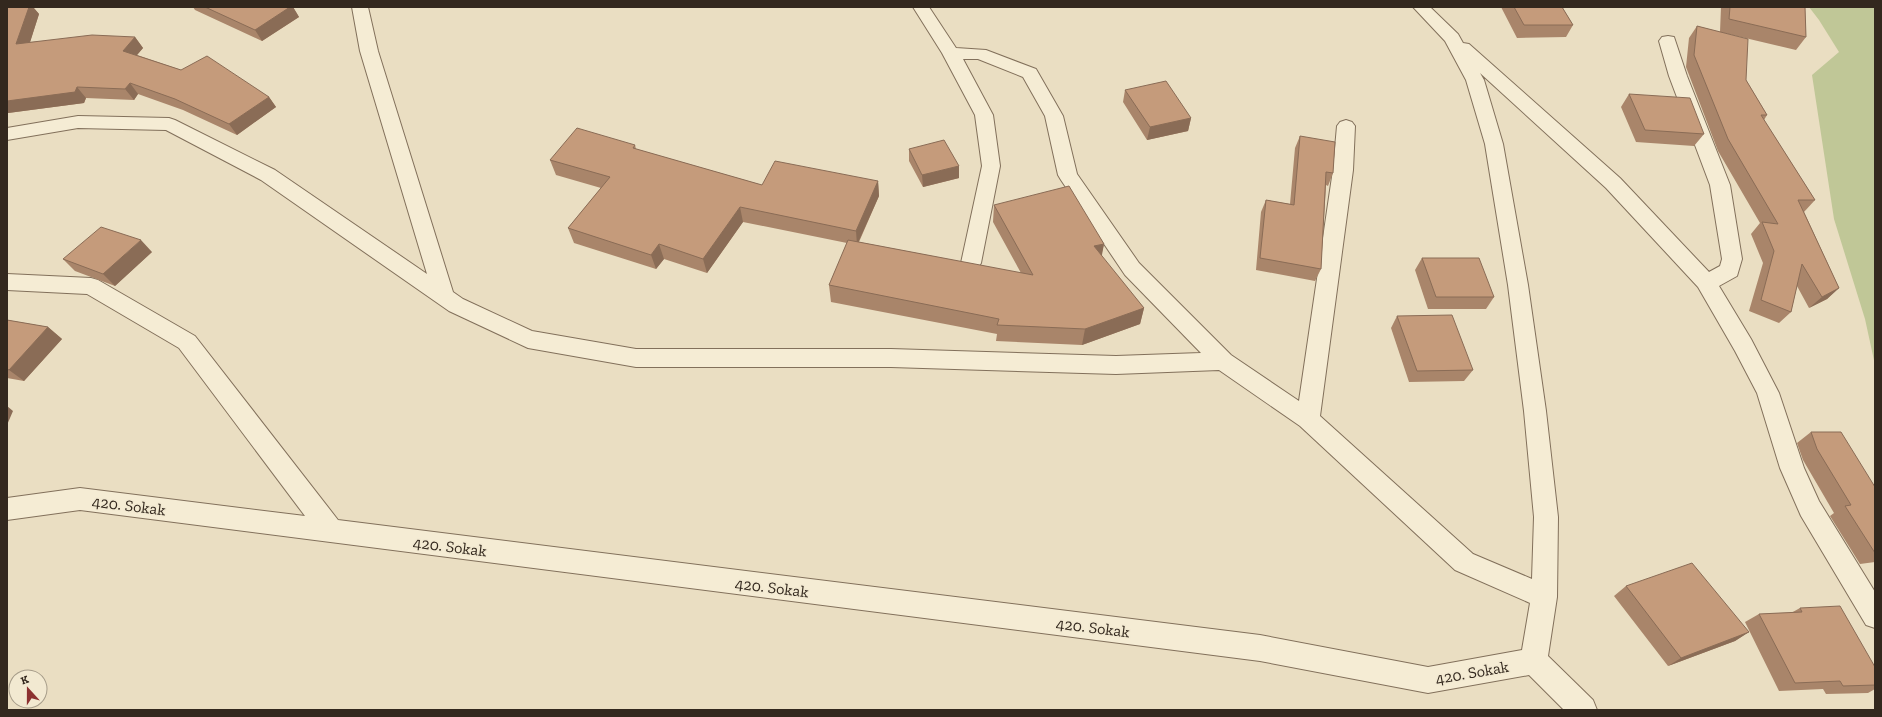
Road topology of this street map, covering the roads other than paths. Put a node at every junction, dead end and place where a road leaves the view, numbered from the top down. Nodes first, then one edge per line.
1 (360, 7) edge
2 (922, 7) edge
3 (1421, 7) edge
4 (1452, 38) junction
5 (1668, 41) dead end
6 (951, 53) junction
7 (1346, 126) dead end
8 (7, 134) edge
9 (971, 263) edge
10 (1705, 281) junction
11 (7, 282) edge
12 (444, 297) junction
13 (1223, 361) junction
14 (1308, 419) junction
15 (7, 509) edge
16 (331, 530) junction
17 (1544, 597) junction
18 (1875, 616) edge
19 (1534, 661) junction
20 (1583, 710) edge

1 - 12 street
2 - 6 street
3 - 4 street
4 - 10 street
4 - 17 street
5 - 10 street
6 - 9 street
6 - 13 street
7 - 14 street
8 - 12 street
10 - 18 street
11 - 16 street
12 - 13 street
13 - 14 street
14 - 17 street
15 - 16 street, 420. Sokak
16 - 19 street, 420. Sokak
17 - 19 street
19 - 20 street

